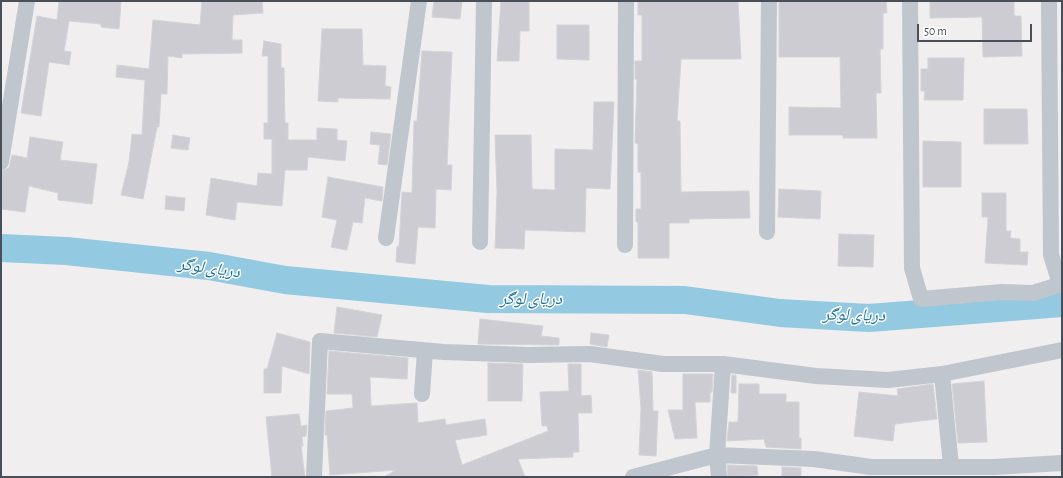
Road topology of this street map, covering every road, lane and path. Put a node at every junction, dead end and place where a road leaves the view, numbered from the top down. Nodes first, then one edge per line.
1 (27, 1) edge
2 (419, 1) edge
3 (484, 1) edge
4 (626, 1) edge
5 (769, 1) edge
6 (910, 1) edge
7 (1049, 1) edge
8 (1, 162) edge
9 (767, 232) dead end
10 (386, 238) dead end
11 (480, 242) dead end
12 (624, 245) dead end
13 (1061, 284) edge
14 (1062, 350) edge
15 (425, 351) junction
16 (723, 364) junction
17 (942, 374) junction
18 (422, 394) dead end
19 (717, 455) junction
20 (951, 466) junction
21 (1056, 468) edge
22 (871, 472) edge
23 (314, 477) edge
24 (633, 477) edge
25 (719, 477) edge

1 - 8 street
2 - 10 street
3 - 11 street
4 - 12 street
5 - 9 street
6 - 13 street
7 - 13 street
14 - 17 street
15 - 16 street
15 - 18 street
15 - 23 street
16 - 17 street
16 - 19 street
17 - 20 street
19 - 22 street
19 - 24 street
19 - 25 street
20 - 21 street
20 - 22 street

